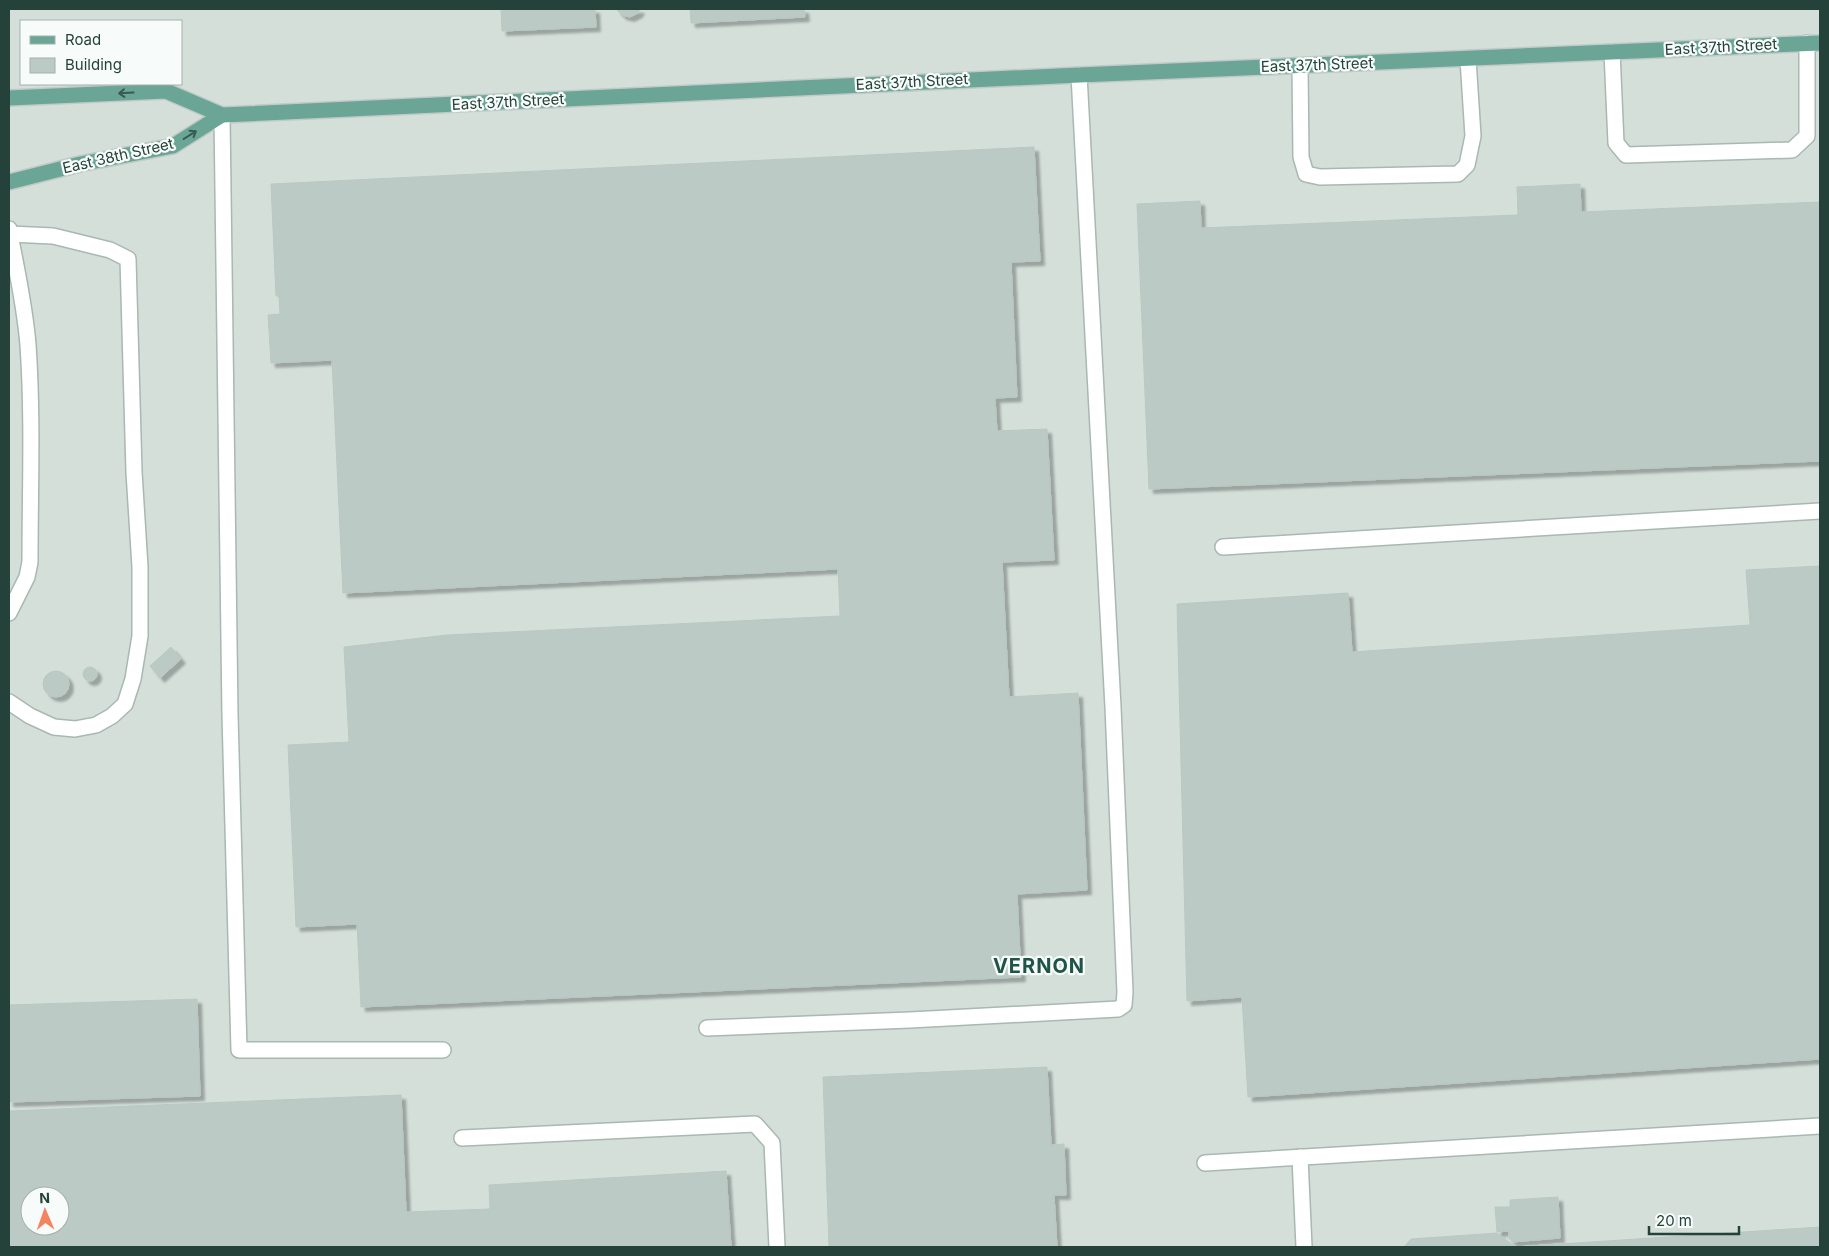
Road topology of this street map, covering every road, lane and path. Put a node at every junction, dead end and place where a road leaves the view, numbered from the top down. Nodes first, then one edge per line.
1 (1814, 43) edge
2 (1612, 52) junction
3 (1468, 58) junction
4 (1300, 66) junction
5 (1079, 75) junction
6 (9, 98) edge
7 (222, 115) junction
8 (9, 182) edge
9 (9, 231) edge
10 (1820, 511) edge
11 (1223, 547) dead end
12 (9, 613) edge
13 (9, 702) edge
14 (707, 1028) dead end
15 (444, 1050) dead end
16 (1820, 1126) edge
17 (462, 1138) dead end
18 (1300, 1158) junction
19 (1205, 1163) dead end
20 (776, 1247) edge
21 (1304, 1247) edge

1 - 2 main road, East 37th Street
1 - 2 lane
2 - 3 main road, East 37th Street
3 - 4 main road, East 37th Street
3 - 4 lane
4 - 5 main road, East 37th Street
5 - 7 main road, East 37th Street
5 - 14 lane
7 -> 6 main road, East 37th Street
8 -> 7 main road, East 38th Street
7 - 15 lane
9 - 12 lane
9 - 13 lane
10 - 11 lane
16 - 18 lane
17 - 20 lane
18 - 19 lane
18 - 21 lane

